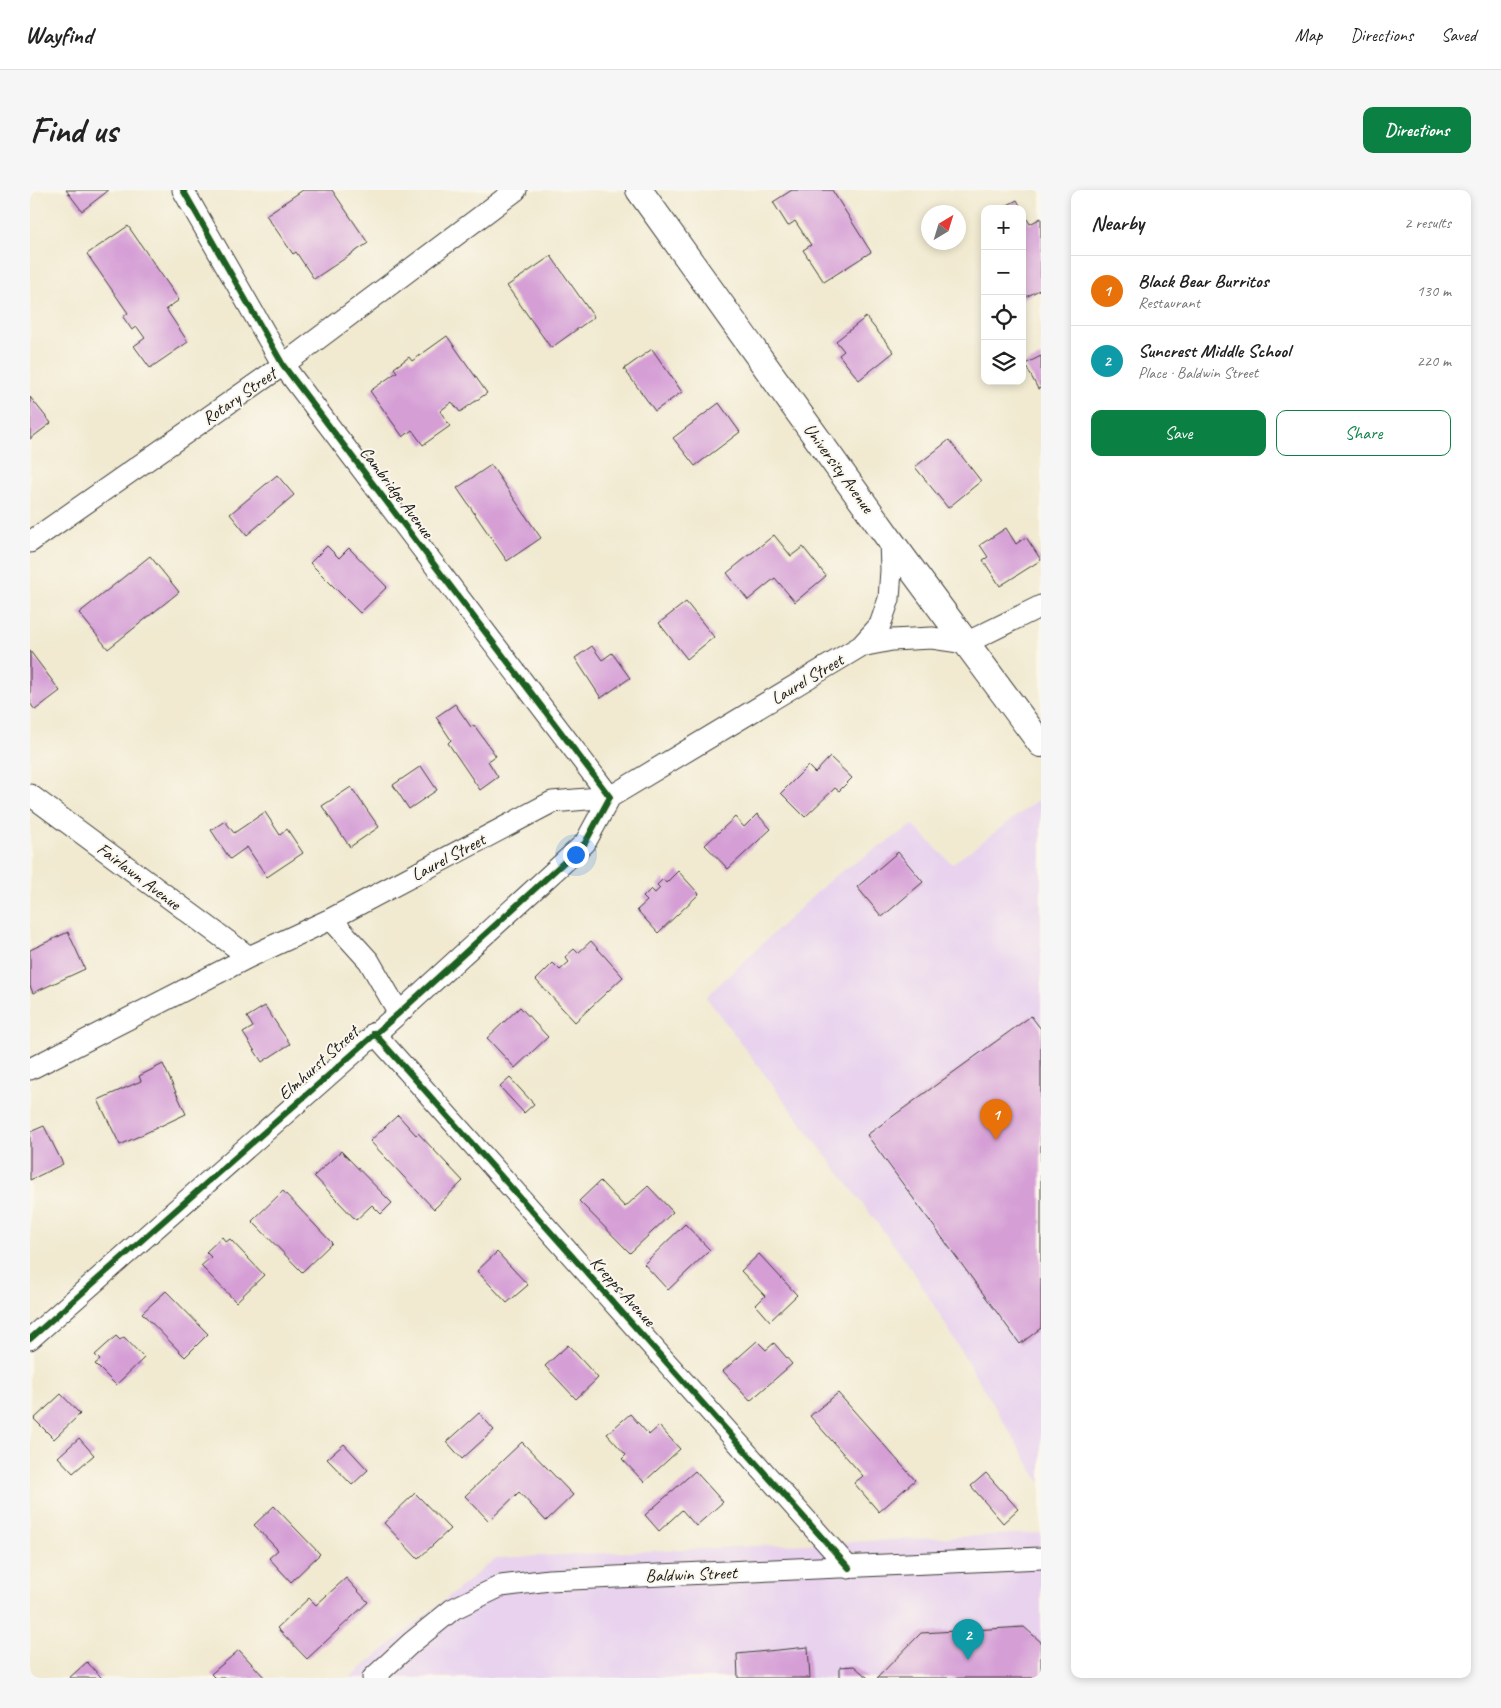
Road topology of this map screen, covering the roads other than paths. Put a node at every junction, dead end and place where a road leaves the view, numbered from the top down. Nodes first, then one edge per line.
1 (183, 190) edge
2 (516, 190) edge
3 (640, 190) edge
4 (283, 365) junction
5 (890, 540) junction
6 (30, 542) edge
7 (1041, 606) edge
8 (966, 643) junction
9 (861, 646) junction
10 (1041, 744) edge
11 (30, 795) edge
12 (610, 797) junction
13 (331, 919) junction
14 (249, 957) junction
15 (398, 1013) junction
16 (374, 1034) junction
17 (30, 1069) edge
18 (30, 1339) edge
19 (1041, 1558) edge
20 (849, 1568) junction
21 (373, 1678) edge

1 - 4 street, Cambridge Avenue
2 - 4 street, Rotary Street
3 - 5 street, University Avenue
4 - 6 street, Rotary Street
4 - 12 street, Cambridge Avenue
5 - 8 street, University Avenue
5 - 9 street
7 - 8 street
8 - 9 street
8 - 10 street, University Avenue
9 - 12 street, Laurel Street
11 - 14 street, Fairlawn Avenue
12 - 13 street, Laurel Street
12 - 15 street, Elmhurst Street
13 - 14 street, Laurel Street
13 - 15 street
14 - 17 street, Laurel Street
15 - 16 street, Elmhurst Street
16 - 18 street, Elmhurst Street
16 - 20 street, Krepps Avenue
19 - 20 street, Baldwin Street
20 - 21 street, Baldwin Street

